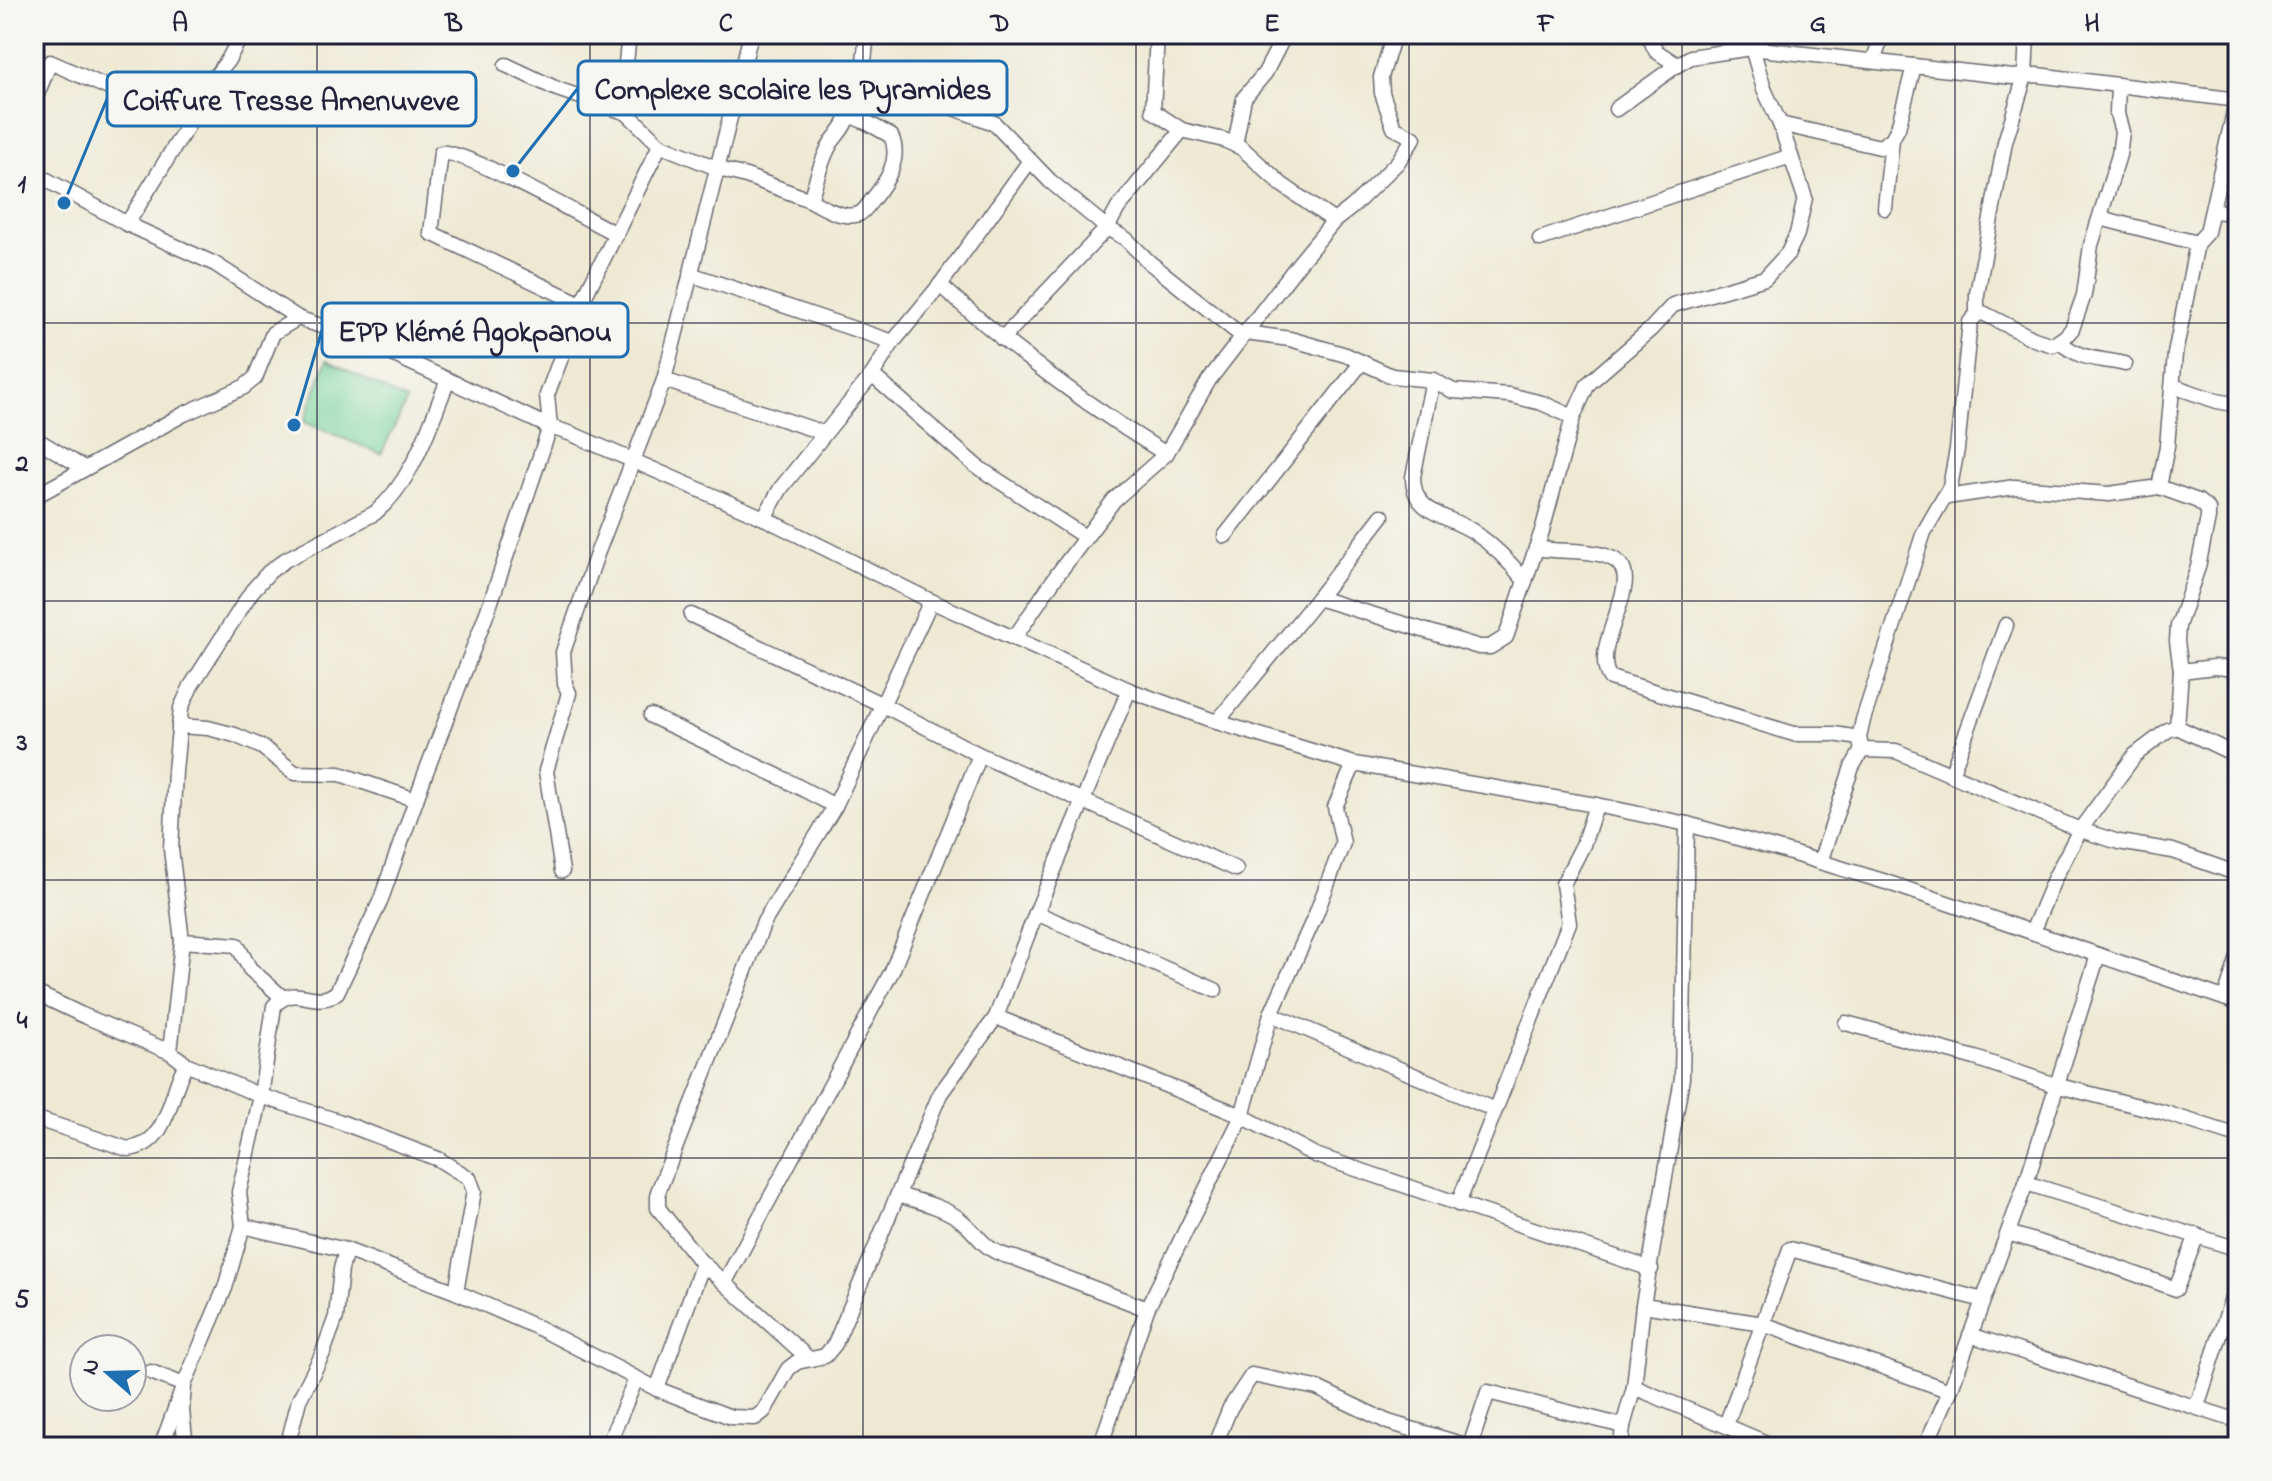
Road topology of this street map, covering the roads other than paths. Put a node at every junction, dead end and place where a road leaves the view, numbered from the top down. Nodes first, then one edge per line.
1 (242, 34) edge
2 (629, 34) edge
3 (751, 34) edge
4 (867, 34) edge
5 (1157, 34) edge
6 (1285, 34) edge
7 (1394, 34) edge
8 (1655, 34) edge
9 (1883, 34) edge
10 (2027, 34) edge
11 (1750, 41) edge
12 (1873, 61) junction
13 (506, 65) dead end
14 (1677, 65) junction
15 (1914, 66) junction
16 (863, 70) junction
17 (2025, 76) junction
18 (2118, 85) junction
19 (2238, 92) edge
20 (2238, 100) edge
21 (34, 102) edge
22 (154, 108) dead end
23 (1616, 109) dead end
24 (627, 113) junction
25 (849, 115) junction
26 (1780, 124) junction
27 (1182, 130) junction
28 (1892, 139) junction
29 (660, 145) junction
30 (1235, 145) junction
31 (1791, 156) junction
32 (1029, 162) junction
33 (719, 169) junction
34 (34, 173) edge
35 (810, 200) junction
36 (1885, 208) dead end
37 (2212, 211) junction
38 (2238, 213) edge
39 (2100, 218) junction
40 (1334, 221) junction
41 (127, 224) junction
42 (1107, 228) junction
43 (616, 234) junction
44 (1540, 239) dead end
45 (2197, 243) junction
46 (693, 275) junction
47 (940, 285) junction
48 (581, 304) junction
49 (1977, 314) junction
50 (298, 318) junction
51 (1243, 335) junction
52 (1002, 339) junction
53 (893, 342) junction
54 (2059, 342) junction
55 (1362, 362) junction
56 (2125, 364) dead end
57 (872, 375) junction
58 (448, 380) junction
59 (664, 380) junction
60 (1433, 380) junction
61 (2173, 386) junction
62 (2238, 405) edge
63 (1573, 417) junction
64 (550, 427) junction
65 (824, 433) junction
66 (34, 438) edge
67 (1166, 454) junction
68 (635, 461) junction
69 (84, 468) junction
70 (2159, 487) junction
71 (34, 497) edge
72 (1947, 497) junction
73 (1382, 516) dead end
74 (764, 518) junction
75 (1225, 536) dead end
76 (1085, 537) junction
77 (1536, 548) junction
78 (1525, 581) junction
79 (1318, 598) junction
80 (931, 601) junction
81 (691, 615) dead end
82 (2006, 625) dead end
83 (1015, 637) junction
84 (2238, 669) edge
85 (2181, 671) junction
86 (1129, 690) junction
87 (883, 705) junction
88 (651, 716) dead end
89 (1217, 722) junction
90 (179, 726) junction
91 (2177, 727) junction
92 (1861, 744) junction
93 (980, 755) junction
94 (2238, 756) edge
95 (1354, 764) junction
96 (1951, 775) junction
97 (416, 800) junction
98 (1083, 803) junction
99 (1596, 805) junction
100 (835, 806) junction
101 (1687, 824) junction
102 (2080, 830) junction
103 (1820, 862) junction
104 (1236, 869) dead end
105 (562, 871) dead end
106 (2238, 874) edge
107 (1036, 913) junction
108 (2032, 932) junction
109 (182, 941) junction
110 (2098, 955) junction
111 (2238, 957) edge
112 (1215, 990) dead end
113 (34, 992) edge
114 (282, 997) junction
115 (2231, 1001) edge
116 (1271, 1014) junction
117 (996, 1017) junction
118 (1846, 1023) dead end
119 (170, 1052) junction
120 (186, 1064) junction
121 (2055, 1085) junction
122 (261, 1096) junction
123 (1495, 1110) junction
124 (1242, 1116) junction
125 (34, 1118) edge
126 (2238, 1136) edge
127 (2026, 1183) junction
128 (898, 1195) junction
129 (1458, 1204) junction
130 (243, 1226) junction
131 (2008, 1233) junction
132 (2197, 1235) junction
133 (2238, 1249) edge
134 (346, 1250) junction
135 (700, 1261) junction
136 (1651, 1269) junction
137 (2238, 1280) edge
138 (725, 1282) junction
139 (456, 1292) junction
140 (1983, 1300) junction
141 (1643, 1305) junction
142 (1147, 1309) junction
143 (1763, 1324) junction
144 (1970, 1335) junction
145 (808, 1358) junction
146 (151, 1372) dead end
147 (636, 1379) junction
148 (184, 1385) junction
149 (1634, 1387) junction
150 (657, 1389) junction
151 (1950, 1391) junction
152 (2197, 1406) junction
153 (2238, 1421) edge
154 (1726, 1425) junction
155 (1623, 1426) junction
156 (1931, 1446) edge
157 (55, 1447) edge
158 (69, 1447) edge
159 (161, 1447) edge
160 (186, 1447) edge
161 (287, 1447) edge
162 (607, 1447) edge
163 (1100, 1447) edge
164 (1214, 1447) edge
165 (1471, 1447) edge
166 (1621, 1447) edge
167 (1776, 1447) edge

1 - 41 street
2 - 24 street
3 - 33 street
4 - 16 street
5 - 27 street
6 - 30 street
7 - 40 street
8 - 14 street
9 - 12 street
10 - 17 street
11 - 12 street
11 - 14 street
11 - 26 street
12 - 15 street
13 - 24 street
14 - 23 street
15 - 17 street
15 - 28 street
16 - 25 street
16 - 32 street
17 - 18 street
17 - 49 street
18 - 20 street
18 - 39 street
19 - 20 street
20 - 37 street
21 - 22 street
24 - 29 street
25 - 35 street
25 - 35 street
26 - 28 street
26 - 31 street
27 - 30 street
27 - 42 street
28 - 36 street
29 - 33 street
29 - 43 street
30 - 40 street
31 - 44 street
31 - 63 street
32 - 42 street
32 - 47 street
33 - 35 street
33 - 46 street
34 - 41 street
37 - 38 street
37 - 45 street
39 - 45 street
39 - 54 street
40 - 51 street
41 - 50 street
42 - 51 street
42 - 52 street
43 - 48 street
43 - 48 street
45 - 61 street
46 - 53 street
46 - 59 street
47 - 52 street
47 - 53 street
48 - 64 street
49 - 54 street
49 - 72 street
50 - 58 street
50 - 69 street
51 - 55 street
51 - 67 street
52 - 67 street
53 - 57 street
54 - 56 street
55 - 60 street
55 - 75 street
57 - 65 street
57 - 76 street
58 - 64 street
58 - 90 street
59 - 65 street
59 - 68 street
60 - 63 street
60 - 78 street
61 - 62 street
61 - 70 street
63 - 77 street
64 - 68 street
64 - 97 street
65 - 74 street
66 - 69 street
67 - 76 street
68 - 74 street
68 - 105 street
69 - 71 street
70 - 72 street
70 - 85 street
72 - 92 street
73 - 79 street
74 - 80 street
76 - 83 street
77 - 78 street
77 - 92 street
78 - 79 street
79 - 89 street
80 - 83 street
80 - 87 street
81 - 87 street
82 - 96 street
83 - 86 street
84 - 85 street
85 - 91 street
86 - 89 street
86 - 98 street
87 - 93 street
87 - 100 street
88 - 100 street
89 - 95 street
90 - 97 street
90 - 109 street
91 - 94 street
91 - 102 street
92 - 96 street
92 - 103 street
93 - 98 street
93 - 138 street
95 - 99 street
95 - 116 street
96 - 102 street
97 - 114 street
98 - 104 street
98 - 107 street
99 - 101 street
99 - 123 street
100 - 135 street
101 - 103 street
101 - 136 street
102 - 106 street
102 - 108 street
103 - 108 street
107 - 112 street
107 - 117 street
108 - 110 street
109 - 114 street
109 - 119 street
110 - 115 street
110 - 121 street
111 - 115 street
113 - 119 street
114 - 122 street
116 - 123 street
116 - 124 street
117 - 124 street
117 - 128 street
118 - 121 street
119 - 120 street
120 - 122 street
120 - 125 street
121 - 126 street
121 - 127 street
122 - 130 street
122 - 139 street
123 - 129 street
124 - 129 street
124 - 142 street
127 - 131 street
127 - 132 street
128 - 142 street
128 - 145 street
129 - 136 street
130 - 134 street
130 - 148 street
131 - 132 street
131 - 140 street
132 - 133 street
134 - 139 street
134 - 161 street
135 - 138 street
135 - 150 street
136 - 141 street
137 - 152 street
138 - 145 street
139 - 147 street
140 - 143 street
140 - 144 street
141 - 143 street
141 - 149 street
142 - 163 street
143 - 151 street
143 - 154 street
144 - 151 street
144 - 152 street
145 - 150 street
146 - 148 street
147 - 150 street
147 - 162 street
148 - 159 street
148 - 160 street
149 - 154 street
149 - 155 street
151 - 156 street
152 - 153 street
154 - 167 street
155 - 165 street
155 - 166 street
157 - 158 street
164 - 165 street

